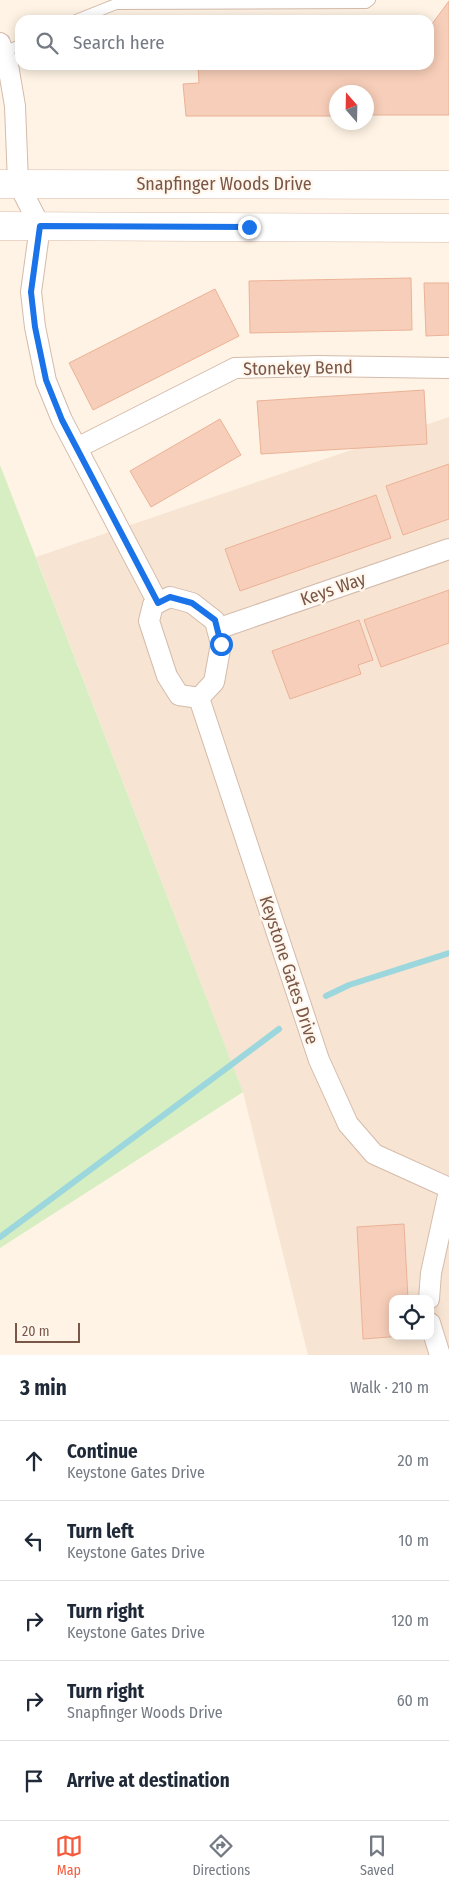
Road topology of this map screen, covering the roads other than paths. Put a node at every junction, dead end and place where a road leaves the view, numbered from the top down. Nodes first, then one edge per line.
1 (370, 0) edge
2 (220, 1) edge
3 (88, 15) edge
4 (8, 46) edge
5 (9, 184) edge
6 (449, 186) edge
7 (0, 226) edge
8 (40, 226) junction
9 (449, 228) edge
10 (449, 368) edge
11 (77, 448) junction
12 (449, 549) edge
13 (158, 603) junction
14 (217, 629) junction
15 (198, 698) junction
16 (449, 1189) edge
17 (429, 1295) edge
18 (434, 1336) edge
19 (440, 1355) edge

1 - 2 lane
2 - 3 lane
4 - 5 street
5 - 6 main road, Snapfinger Woods Drive
5 - 8 street
7 - 8 main road
8 - 9 main road
8 - 11 street
10 - 11 street, Stonekey Bend
11 - 13 street
12 - 14 street, Keys Way
13 - 14 street
13 - 15 street
14 - 15 street
15 - 16 street, Keystone Gates Drive
16 - 17 street
18 - 19 street

